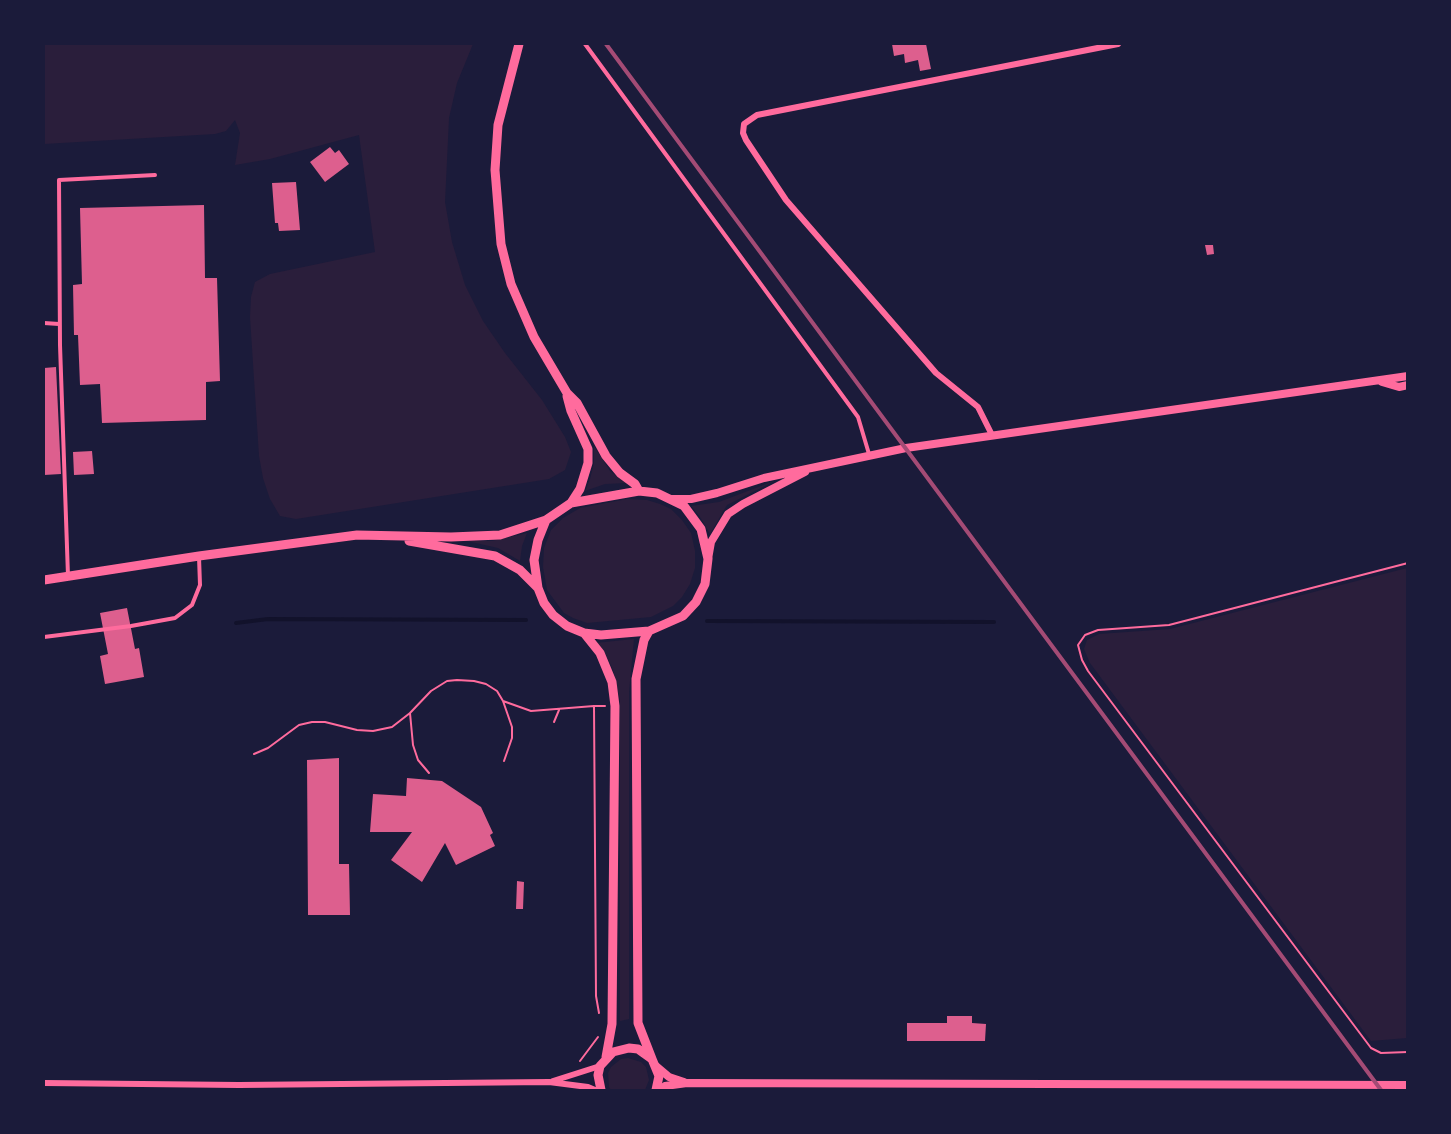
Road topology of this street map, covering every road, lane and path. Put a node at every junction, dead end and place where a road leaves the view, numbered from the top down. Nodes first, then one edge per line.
1 (519, 44) edge
2 (585, 44) edge
3 (1118, 44) edge
4 (155, 175) dead end
5 (44, 323) edge
6 (59, 324) junction
7 (1407, 376) edge
8 (1379, 381) junction
9 (1407, 386) edge
10 (567, 393) junction
11 (992, 435) junction
12 (869, 455) junction
13 (816, 467) junction
14 (639, 490) junction
15 (670, 499) junction
16 (571, 503) junction
17 (546, 520) junction
18 (392, 537) junction
19 (199, 556) junction
20 (708, 559) junction
21 (1407, 563) edge
22 (68, 577) junction
23 (44, 580) edge
24 (537, 588) junction
25 (649, 632) junction
26 (584, 633) junction
27 (44, 637) edge
28 (503, 700) junction
29 (594, 706) junction
30 (615, 706) junction
31 (559, 710) junction
32 (410, 713) junction
33 (554, 722) dead end
34 (254, 754) dead end
35 (504, 761) dead end
36 (429, 773) dead end
37 (600, 1018) dead end
38 (599, 1031) dead end
39 (1407, 1052) edge
40 (606, 1057) junction
41 (654, 1062) junction
42 (600, 1066) junction
43 (576, 1074) junction
44 (44, 1083) edge
45 (549, 1083) junction
46 (687, 1083) junction
47 (1407, 1085) edge
48 (1020, 1087) edge
49 (1243, 1087) edge
50 (238, 1088) edge
51 (595, 1090) edge
52 (601, 1090) edge
53 (657, 1090) edge

1 - 10 main road
2 - 12 lane
3 - 11 street
4 - 6 lane
5 - 6 lane
6 - 22 lane
7 - 8 street
8 - 9 street
8 - 11 street
10 - 14 main road
10 - 16 main road
11 - 12 street
12 - 13 street
13 - 15 street
13 - 20 street
14 - 15 main road
14 - 16 main road
15 - 20 main road
16 - 17 main road
17 - 18 main road
17 - 24 main road
18 - 19 main road
18 - 24 main road
19 - 22 main road
19 - 27 lane
20 - 25 main road
21 - 39 path
22 - 23 main road
24 - 26 main road
25 - 26 main road
25 - 41 main road
26 - 30 main road
28 - 31 path
28 - 32 path
28 - 35 path
29 - 30 path
29 - 31 path
29 - 37 path
30 - 40 main road
31 - 33 path
32 - 34 path
32 - 36 path
38 - 43 path
40 - 41 main road
40 - 42 main road
41 - 46 street
41 - 53 main road
42 - 43 street
42 - 52 main road
43 - 45 street
44 - 50 street
45 - 50 street
45 - 51 street
46 - 48 street
46 - 53 street
47 - 49 street
48 - 49 street

